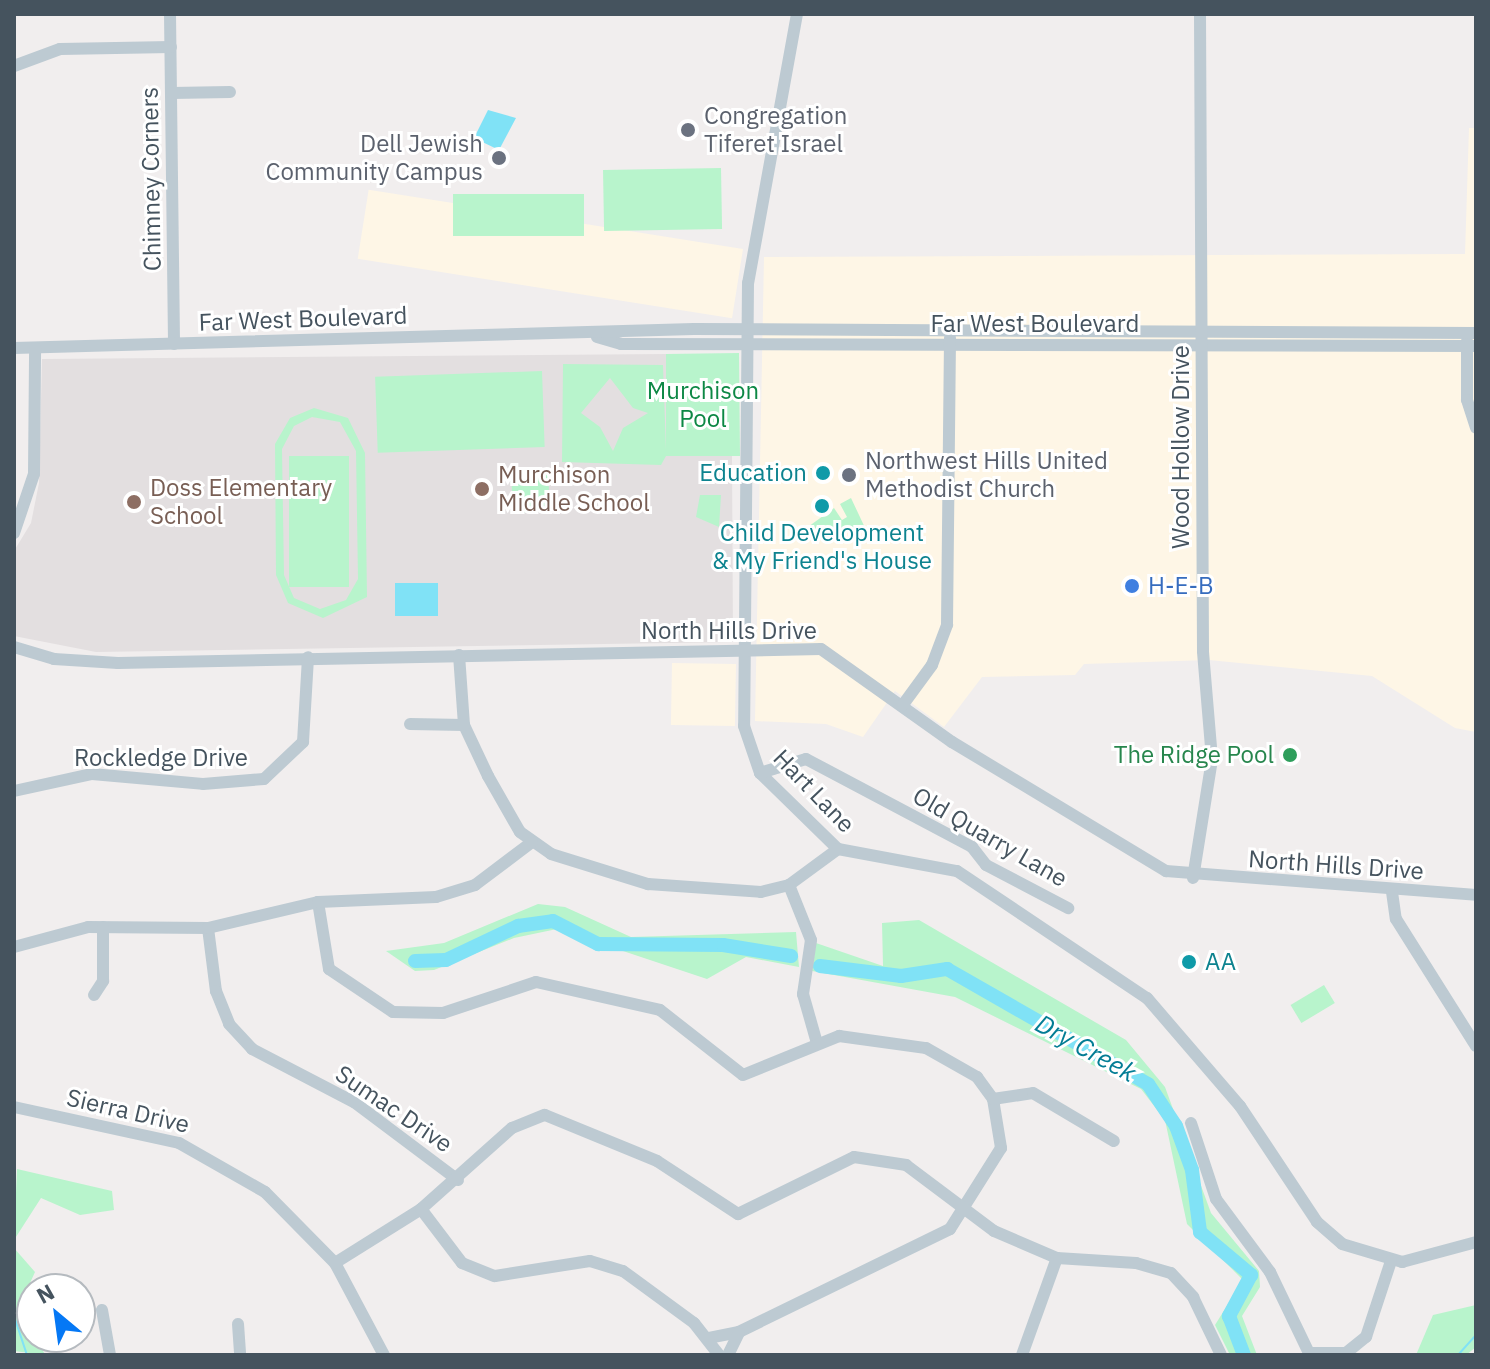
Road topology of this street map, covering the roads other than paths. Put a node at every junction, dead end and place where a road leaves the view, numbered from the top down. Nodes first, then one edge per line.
1 (170, 14) edge
2 (797, 14) edge
3 (1200, 14) edge
4 (171, 47) junction
5 (14, 66) edge
6 (230, 92) dead end
7 (172, 93) junction
8 (747, 329) junction
9 (950, 330) junction
10 (1203, 332) junction
11 (594, 336) junction
12 (1473, 340) edge
13 (174, 344) junction
14 (747, 344) junction
15 (950, 345) junction
16 (1203, 347) junction
17 (14, 348) edge
18 (35, 348) junction
19 (1476, 428) edge
20 (14, 533) edge
21 (14, 647) edge
22 (748, 653) junction
23 (459, 655) junction
24 (308, 657) junction
25 (902, 706) junction
26 (410, 724) dead end
27 (464, 725) junction
28 (760, 773) junction
29 (14, 791) edge
30 (532, 842) junction
31 (838, 849) junction
32 (1193, 878) junction
33 (789, 885) junction
34 (1392, 892) junction
35 (1476, 895) edge
36 (318, 902) junction
37 (1068, 908) dead end
38 (103, 927) junction
39 (208, 928) junction
40 (14, 947) edge
41 (94, 995) dead end
42 (817, 1043) junction
43 (1476, 1046) edge
44 (993, 1099) junction
45 (14, 1107) edge
46 (1191, 1123) dead end
47 (1114, 1141) dead end
48 (458, 1180) junction
49 (421, 1209) junction
50 (964, 1211) junction
51 (1476, 1242) edge
52 (1057, 1258) junction
53 (1391, 1261) junction
54 (335, 1263) junction
55 (102, 1310) dead end
56 (238, 1324) dead end
57 (739, 1332) junction
58 (707, 1338) junction
59 (110, 1355) edge
60 (240, 1355) edge
61 (384, 1355) edge
62 (719, 1355) edge
63 (728, 1355) edge
64 (1022, 1355) edge
65 (1221, 1355) edge

1 - 4 street, Chimney Corners
2 - 8 street, Hart Lane
3 - 10 street, Wood Hollow Drive
4 - 5 street
4 - 7 street, Chimney Corners
6 - 7 street
7 - 13 street, Chimney Corners
8 - 9 street, Far West Boulevard
8 - 11 street, Far West Boulevard
8 - 14 street, Hart Lane
9 - 10 street, Far West Boulevard
9 - 15 street
10 - 12 street, Far West Boulevard
10 - 16 street, Wood Hollow Drive
11 - 13 street, Far West Boulevard
11 - 14 street, Far West Boulevard
12 - 16 street, Far West Boulevard
12 - 19 street
13 - 18 street, Far West Boulevard
14 - 15 street, Far West Boulevard
14 - 22 street, Hart Lane
15 - 16 street, Far West Boulevard
15 - 25 street
16 - 32 street, Wood Hollow Drive
17 - 18 street, Far West Boulevard
18 - 20 street
21 - 24 street, North Hills Drive
22 - 23 street, North Hills Drive
22 - 25 street, North Hills Drive
22 - 28 street, Hart Lane
23 - 24 street, North Hills Drive
23 - 27 street
24 - 29 street, Rockledge Drive
25 - 32 street, North Hills Drive
26 - 27 street
27 - 30 street
28 - 31 street, Hart Lane
28 - 37 street, Old Quarry Lane
30 - 33 street
30 - 36 street
31 - 33 street
31 - 53 street, Hart Lane
32 - 34 street, North Hills Drive
33 - 42 street
34 - 35 street, North Hills Drive
34 - 43 street
36 - 39 street
36 - 42 street
38 - 39 street
38 - 40 street
38 - 41 street
39 - 48 street, Sumac Drive
42 - 44 street
44 - 47 street
44 - 50 street
45 - 54 street, Sierra Drive
46 - 53 street
48 - 49 street
48 - 50 street
49 - 54 street
49 - 58 street
50 - 52 street
50 - 57 street
51 - 53 street
52 - 64 street
52 - 65 street
54 - 61 street, Sierra Drive
55 - 59 street
56 - 60 street
57 - 58 street
57 - 63 street
58 - 62 street

